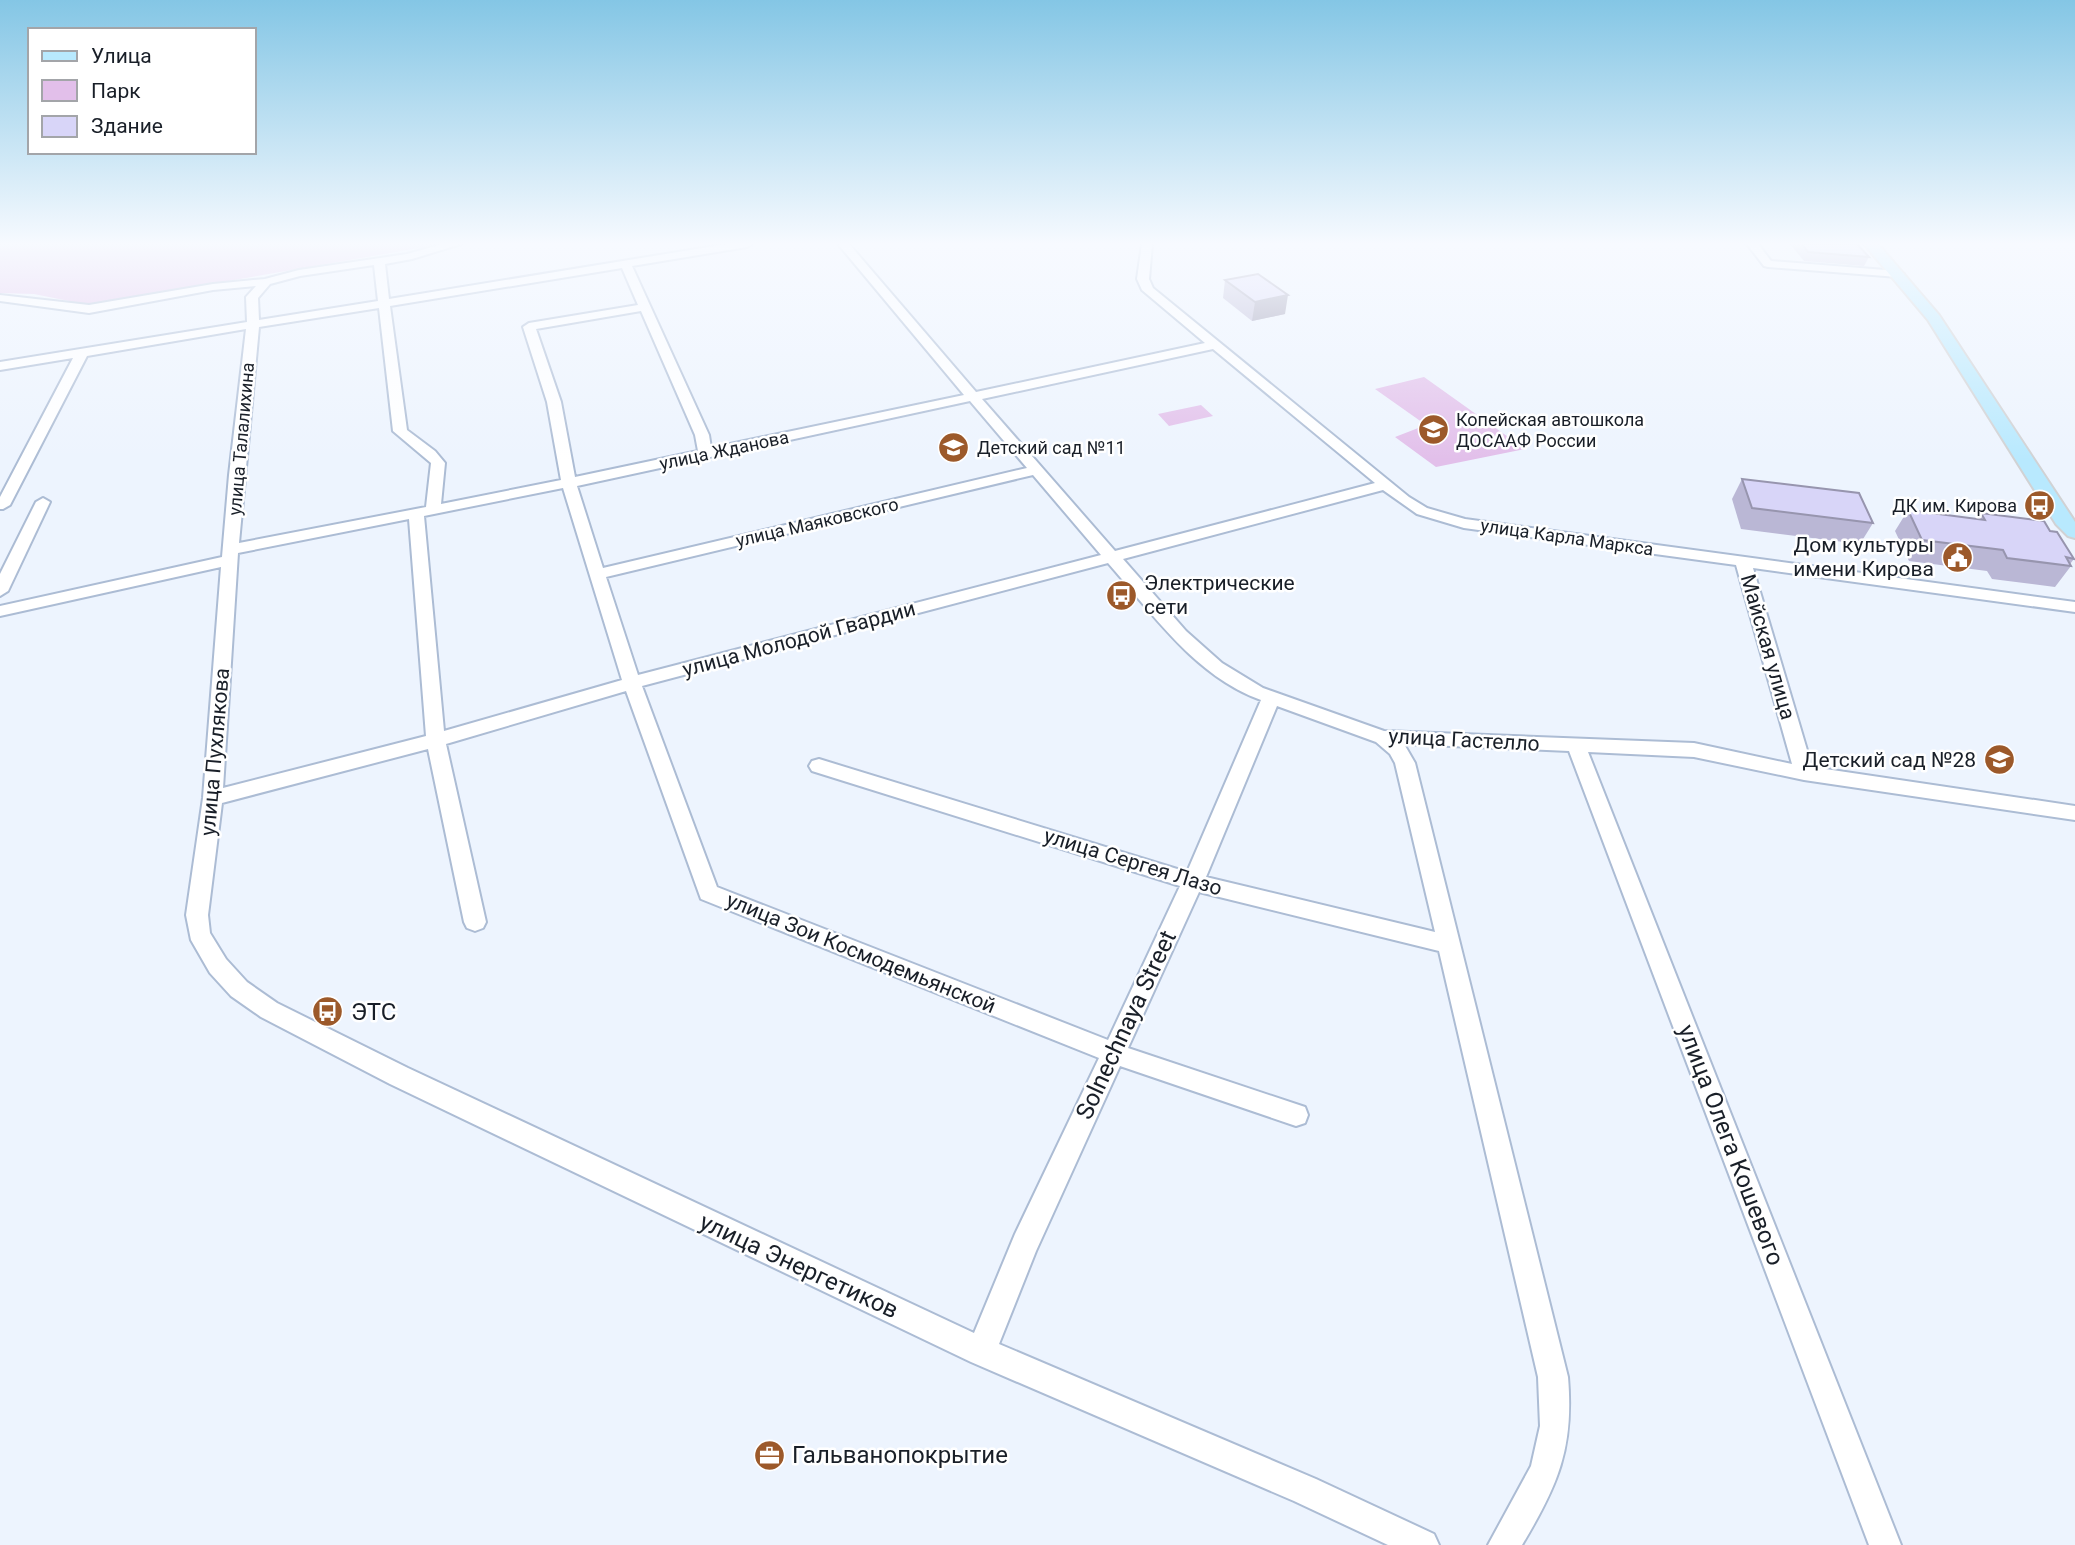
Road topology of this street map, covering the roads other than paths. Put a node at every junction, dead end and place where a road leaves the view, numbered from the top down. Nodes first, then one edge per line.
1 (253, 316) edge
2 (308, 316) edge
3 (385, 316) edge
4 (592, 316) edge
5 (650, 316) edge
6 (905, 316) edge
7 (1180, 316) edge
8 (1932, 316) edge
9 (253, 325) junction
10 (1215, 345) junction
11 (82, 353) junction
12 (0, 366) edge
13 (974, 397) junction
14 (705, 454) junction
15 (1037, 470) junction
16 (569, 483) junction
17 (1385, 485) junction
18 (43, 502) dead end
19 (2, 505) dead end
20 (424, 511) junction
21 (2071, 528) edge
22 (2075, 548) edge
23 (233, 554) junction
24 (1111, 557) junction
25 (1743, 561) junction
26 (597, 573) junction
27 (0, 591) edge
28 (2075, 607) edge
29 (0, 611) edge
30 (632, 682) junction
31 (1271, 698) junction
32 (1383, 737) junction
33 (436, 740) junction
34 (1576, 745) junction
35 (819, 766) dead end
36 (1804, 773) junction
37 (213, 798) junction
38 (2075, 813) edge
39 (1193, 882) junction
40 (475, 922) dead end
41 (204, 943) joint
42 (1451, 945) junction
43 (1113, 1053) junction
44 (1296, 1115) dead end
45 (981, 1352) junction
46 (1423, 1545) edge
47 (1504, 1545) edge
48 (1885, 1545) edge

1 - 9 street, улица Талалихина
2 - 9 street
3 - 20 street
4 - 16 street, улица Зои Космодемьянской
5 - 14 street
6 - 13 street, улица Гастелло
7 - 10 street, улица Карла Маркса
8 - 21 main road
9 - 11 street
9 - 23 street, улица Талалихина
10 - 13 street, улица Жданова
10 - 17 street, улица Карла Маркса
11 - 12 street
11 - 19 street
13 - 14 street, улица Жданова
13 - 15 street, улица Гастелло
14 - 16 street, улица Жданова
15 - 24 street, улица Гастелло
15 - 26 street, улица Маяковского
16 - 20 street, улица Жданова
16 - 26 street, улица Зои Космодемьянской
17 - 24 street, улица Молодой Гвардии
17 - 25 street, улица Карла Маркса
18 - 27 street
20 - 23 street, улица Жданова
20 - 33 street
21 - 22 main road
23 - 29 street, улица Жданова
23 - 37 street, улица Пухлякова
24 - 30 street, улица Молодой Гвардии
24 - 31 street, улица Гастелло
25 - 28 street, улица Карла Маркса
25 - 36 street, Майская улица
26 - 30 street, улица Зои Космодемьянской
30 - 33 street, улица Молодой Гвардии
30 - 43 street, улица Зои Космодемьянской
31 - 32 street, улица Гастелло
31 - 39 street, Solnechnaya Street
32 - 34 street, улица Гастелло
32 - 42 street
33 - 37 street, улица Молодой Гвардии
33 - 40 street
34 - 36 street, улица Гастелло
34 - 48 street, улица Олега Кошевого
35 - 39 street, улица Сергея Лазо
36 - 38 street, улица Гастелло
37 - 41 street, улица Пухлякова
39 - 42 street, улица Сергея Лазо
39 - 43 street, Solnechnaya Street
41 - 45 street, улица Энергетиков
42 - 47 street
43 - 44 street, улица Зои Космодемьянской
43 - 45 street, Solnechnaya Street
45 - 46 street, улица Энергетиков

